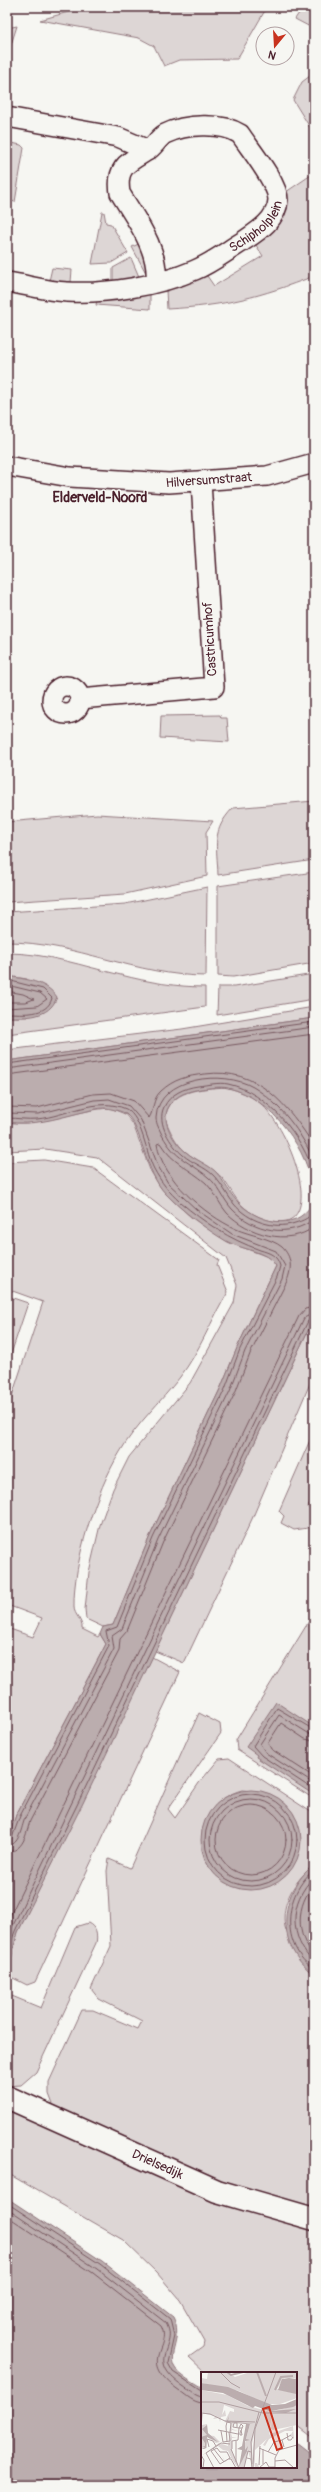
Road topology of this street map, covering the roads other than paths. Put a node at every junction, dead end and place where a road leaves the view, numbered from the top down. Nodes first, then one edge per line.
1 (7, 117) edge
2 (148, 150) junction
3 (156, 281) junction
4 (7, 282) edge
5 (314, 463) edge
6 (7, 466) edge
7 (201, 482) junction
8 (80, 699) dead end
9 (7, 2097) edge
10 (314, 2219) edge

1 - 2 street
2 - 3 street, Schipholplein
2 - 3 street, Schipholplein
3 - 4 street, Schipholplein
5 - 7 street, Hilversumstraat
6 - 7 street, Hilversumstraat
7 - 8 street, Castricumhof
9 - 10 street, Drielsedijk

